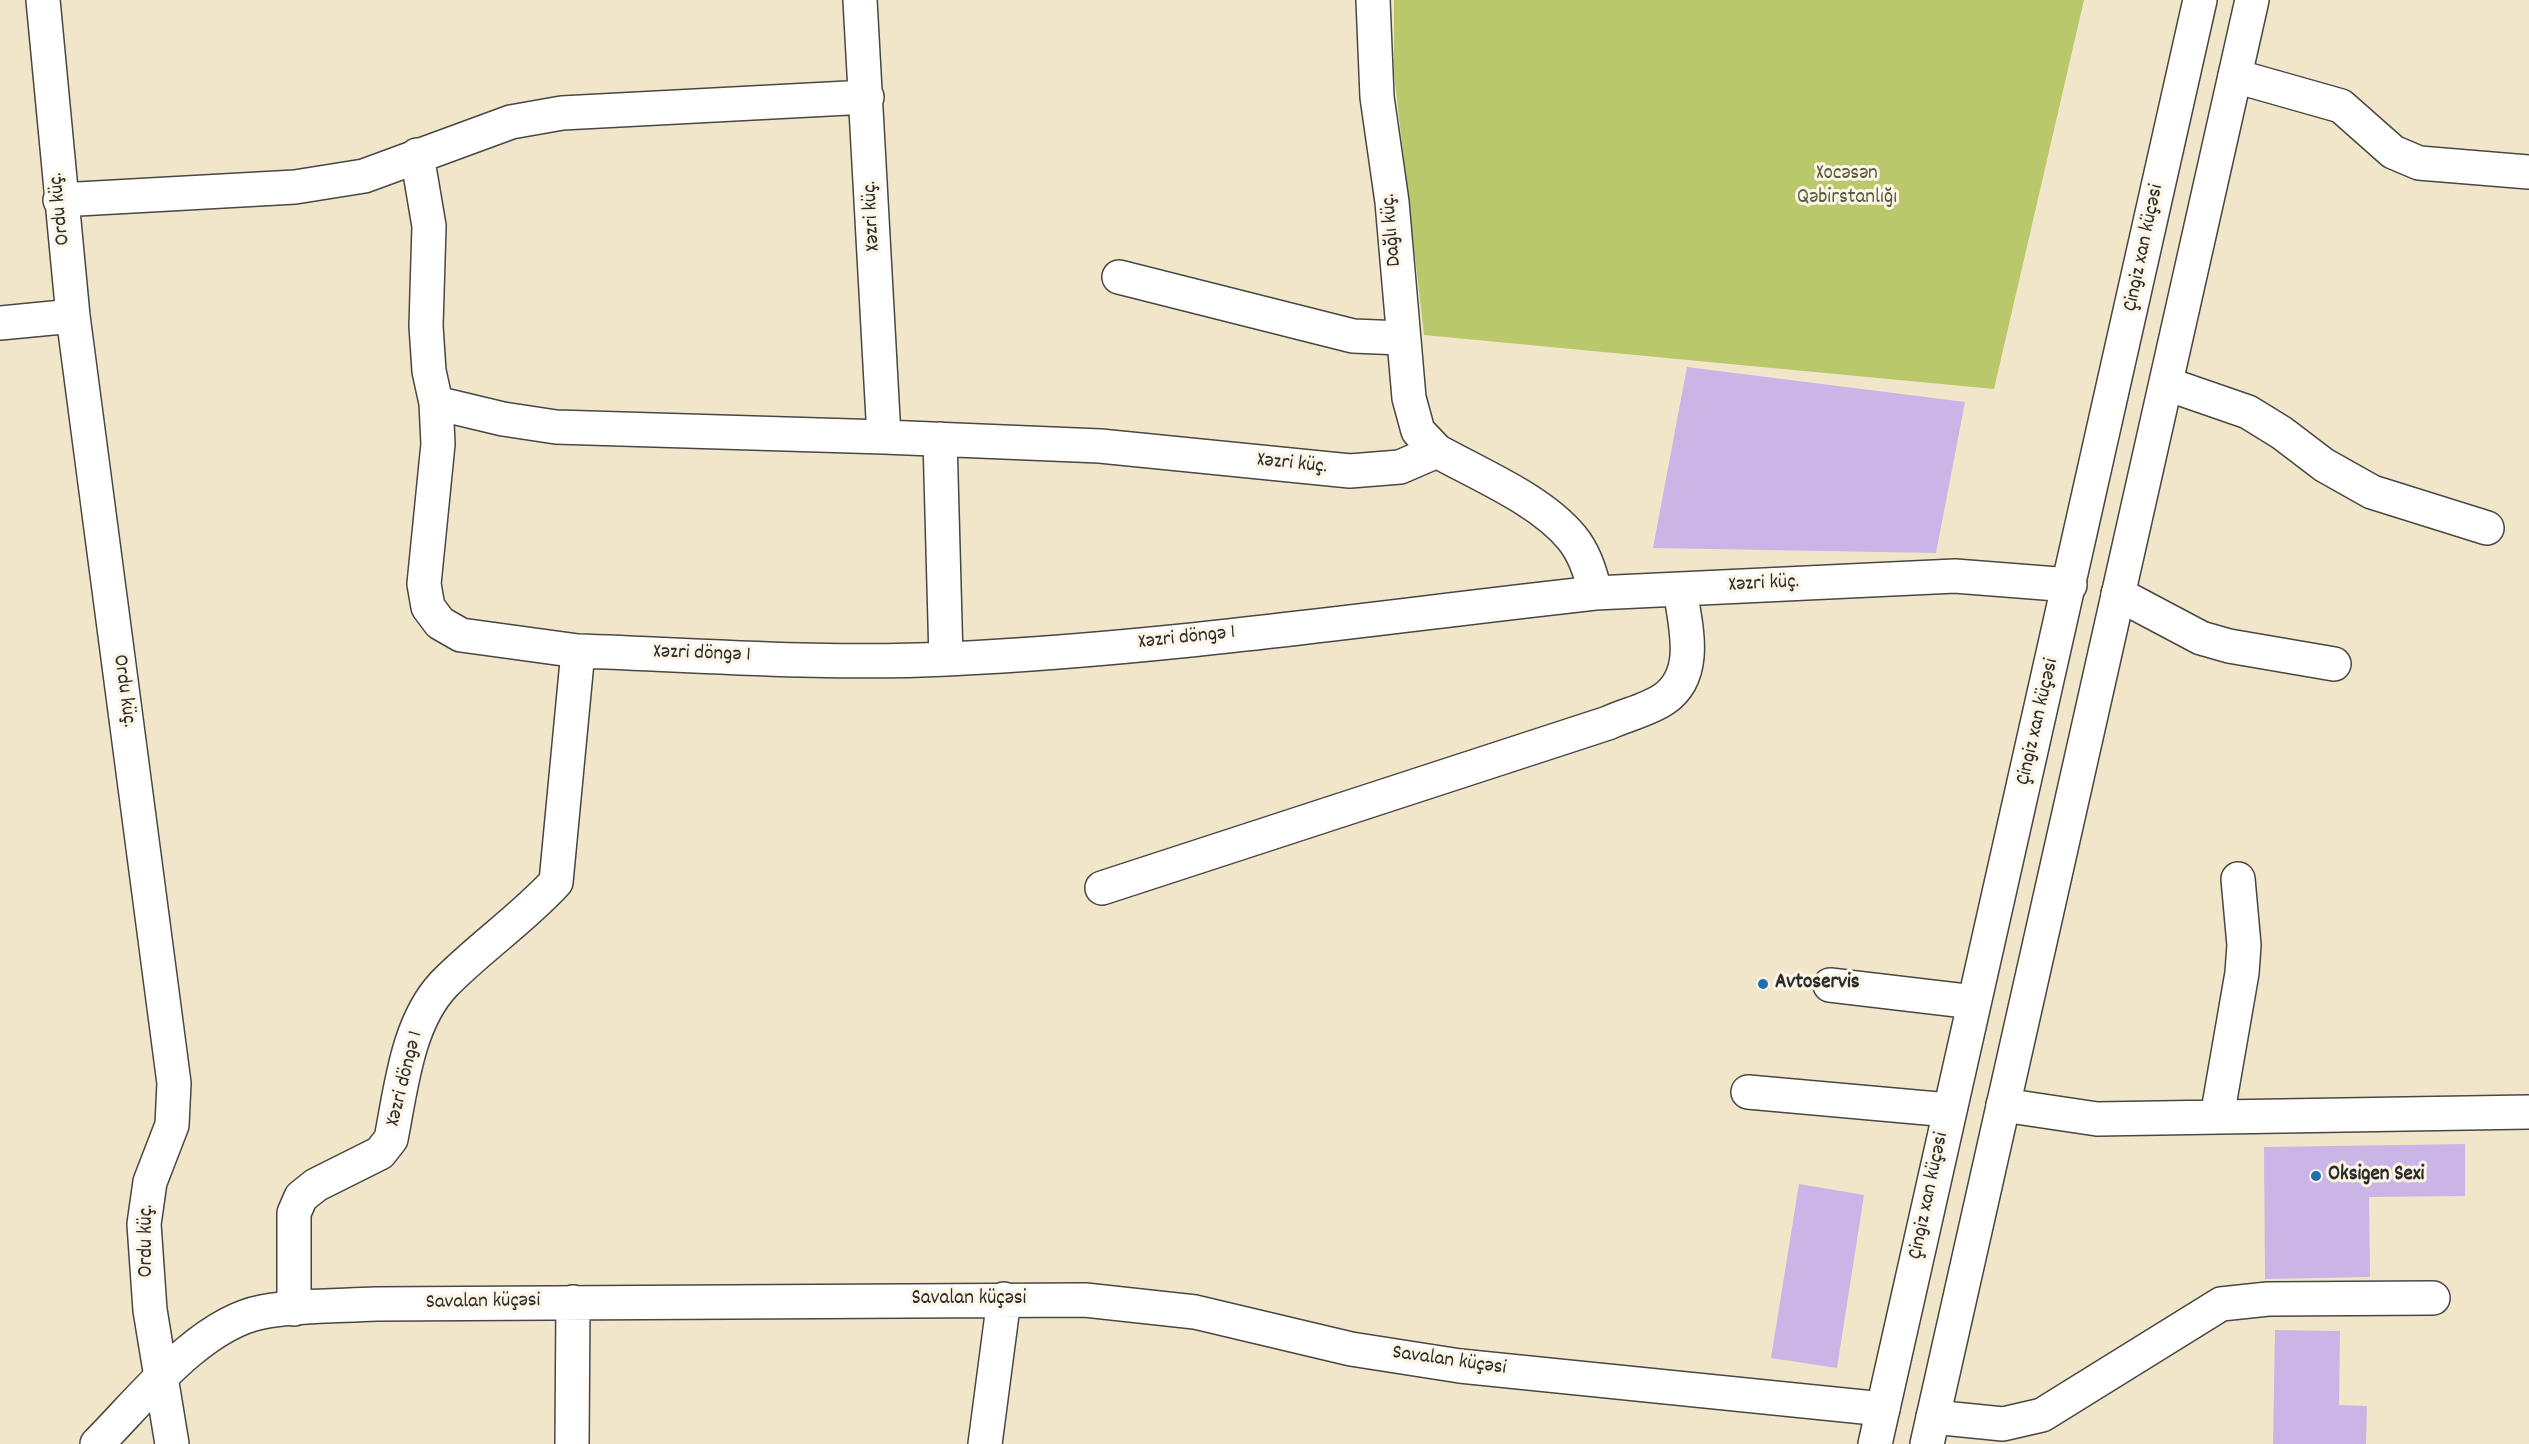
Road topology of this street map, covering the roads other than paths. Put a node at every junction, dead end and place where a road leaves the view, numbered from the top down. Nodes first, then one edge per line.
1 (43, 0) edge
2 (860, 0) edge
3 (1373, 0) edge
4 (2200, 0) edge
5 (2252, 0) edge
6 (2235, 75) junction
7 (867, 97) junction
8 (417, 155) junction
9 (2529, 172) edge
10 (60, 200) junction
11 (1119, 277) dead end
12 (73, 316) junction
13 (0, 323) edge
14 (1402, 338) junction
15 (2167, 384) junction
16 (436, 403) junction
17 (884, 437) junction
18 (940, 439) junction
19 (1437, 451) junction
20 (2487, 528) dead end
21 (2070, 585) junction
22 (1680, 589) junction
23 (1594, 593) junction
24 (2118, 594) junction
25 (578, 651) junction
26 (946, 659) junction
27 (2334, 664) dead end
28 (2238, 879) dead end
29 (1102, 888) dead end
30 (1830, 985) dead end
31 (1974, 1002) junction
32 (1748, 1092) dead end
33 (2003, 1105) junction
34 (1949, 1110) junction
35 (2529, 1112) edge
36 (2217, 1117) junction
37 (2433, 1298) dead end
38 (1004, 1299) junction
39 (573, 1302) junction
40 (294, 1309) junction
41 (162, 1378) junction
42 (1882, 1409) junction
43 (1930, 1430) edge
44 (97, 1444) edge
45 (172, 1444) edge
46 (572, 1444) edge
47 (985, 1444) edge
48 (1875, 1444) edge

1 - 10 street, Ordu küç.
2 - 7 street, Xəzri küç.
3 - 14 street, Dağlı küç.
4 - 21 street, Çingiz xan küçəsi
5 - 6 street
6 - 9 street
6 - 15 street
7 - 8 street
7 - 17 street, Xəzri küç.
8 - 10 street
8 - 16 street
10 - 12 street, Ordu küç.
11 - 14 street
12 - 13 street
12 - 41 street, Ordu küç.
14 - 19 street, Dağlı küç.
15 - 20 street
15 - 24 street
16 - 17 street
16 - 25 street
17 - 18 street, Xəzri küç.
18 - 19 street, Xəzri küç.
18 - 26 street
19 - 23 street
21 - 22 street, Xəzri küç.
21 - 31 street, Çingiz xan küçəsi
22 - 23 street, Xəzri küç.
22 - 29 street
23 - 26 street, Xəzri döngə 1
24 - 27 street
24 - 33 street
25 - 26 street, Xəzri döngə 1
25 - 40 street, Xəzri döngə 1
28 - 36 street
30 - 31 street
31 - 34 street, Çingiz xan küçəsi
32 - 34 street
33 - 36 street
33 - 43 street
34 - 42 street, Çingiz xan küçəsi
35 - 36 street
37 - 43 street
38 - 39 street, Savalan küçəsi
38 - 42 street, Savalan küçəsi
38 - 47 street
39 - 40 street, Savalan küçəsi
39 - 46 street
40 - 41 street, Savalan küçəsi
41 - 44 street, Savalan küçəsi
41 - 45 street, Ordu küç.
42 - 48 street, Çingiz xan küçəsi

